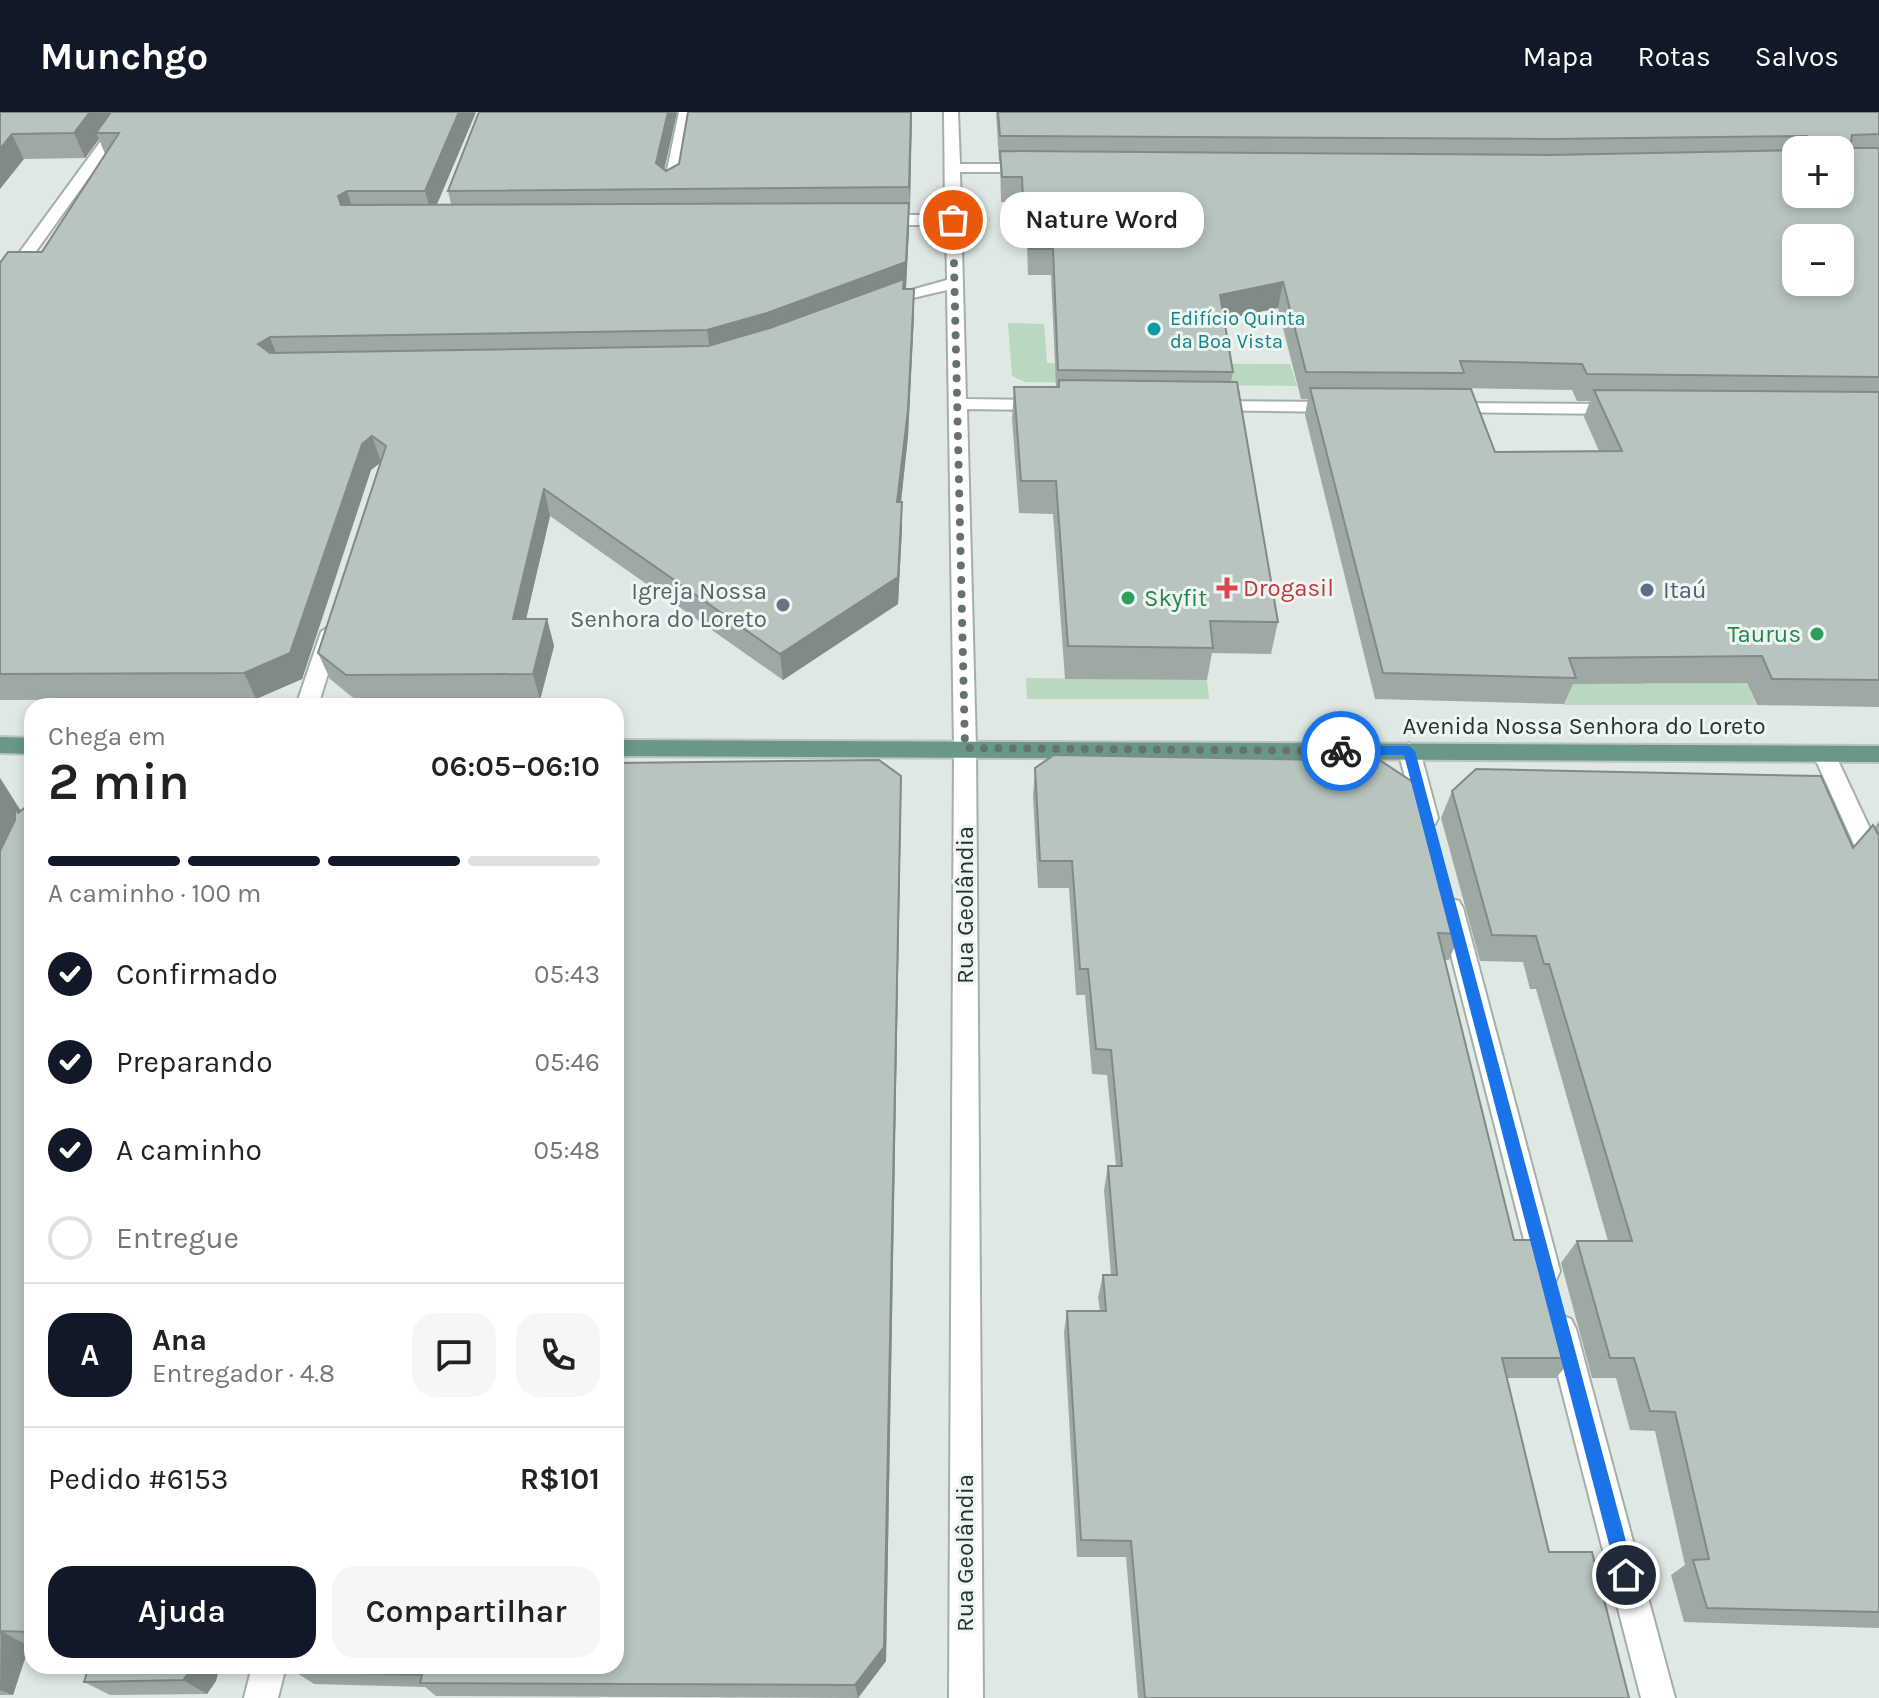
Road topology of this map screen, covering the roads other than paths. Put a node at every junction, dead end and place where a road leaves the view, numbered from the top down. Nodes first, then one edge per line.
1 (129, 112) edge
2 (686, 112) edge
3 (951, 112) edge
4 (952, 168) junction
5 (1048, 168) edge
6 (671, 189) edge
7 (862, 220) edge
8 (953, 220) junction
9 (955, 283) junction
10 (0, 290) edge
11 (869, 306) edge
12 (957, 404) junction
13 (1069, 405) edge
14 (1196, 406) edge
15 (1355, 407) edge
16 (1418, 408) edge
17 (1641, 410) edge
18 (335, 618) edge
19 (310, 698) edge
20 (0, 745) edge
21 (24, 746) edge
22 (624, 748) edge
23 (965, 748) junction
24 (1409, 751) junction
25 (1824, 754) junction
26 (1879, 754) edge
27 (1432, 837) edge
28 (1879, 873) edge
29 (1445, 883) edge
30 (267, 1674) edge
31 (261, 1698) edge
32 (966, 1698) edge
33 (1658, 1698) edge

1 - 10 street
2 - 6 street
3 - 4 street, Rua Geolândia
4 - 5 street
4 - 8 street, Rua Geolândia
7 - 8 street
8 - 9 street, Rua Geolândia
9 - 11 street
9 - 12 street, Rua Geolândia
12 - 13 street
12 - 23 street, Rua Geolândia
14 - 15 street
16 - 17 street
18 - 19 street
20 - 21 main road
22 - 23 main road, Avenida Nossa Senhora do Loreto
23 - 24 main road, Avenida Nossa Senhora do Loreto
23 - 32 street, Rua Geolândia
24 - 25 main road, Avenida Nossa Senhora do Loreto
24 - 27 street
25 - 26 main road, Avenida Nossa Senhora do Loreto
25 - 28 street
29 - 33 street
30 - 31 street

